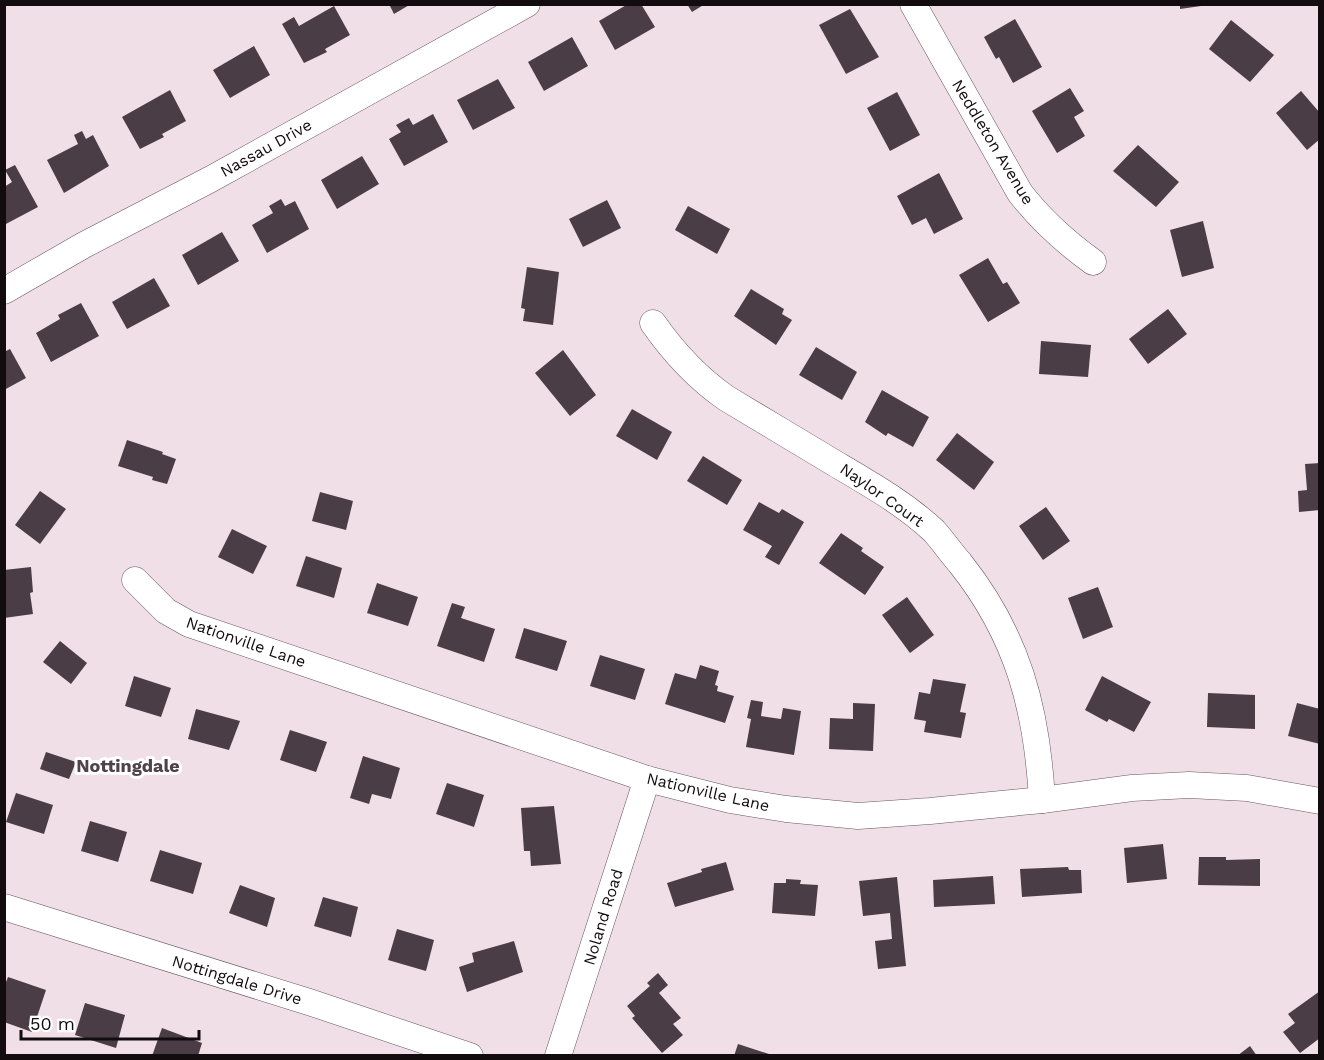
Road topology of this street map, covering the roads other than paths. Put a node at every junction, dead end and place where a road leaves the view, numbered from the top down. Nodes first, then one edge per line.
1 (527, 4) edge
2 (913, 4) edge
3 (1092, 261) dead end
4 (4, 291) edge
5 (653, 323) dead end
6 (135, 579) dead end
7 (646, 778) junction
8 (1042, 801) junction
9 (1320, 801) edge
10 (4, 907) edge
11 (470, 1056) edge
12 (558, 1056) edge

1 - 4 street, Nassau Drive
2 - 3 street, Neddleton Avenue
5 - 8 street, Naylor Court
6 - 7 street, Nationville Lane
7 - 8 street, Nationville Lane
7 - 12 street, Noland Road
8 - 9 street, Nationville Lane
10 - 11 street, Nottingdale Drive

